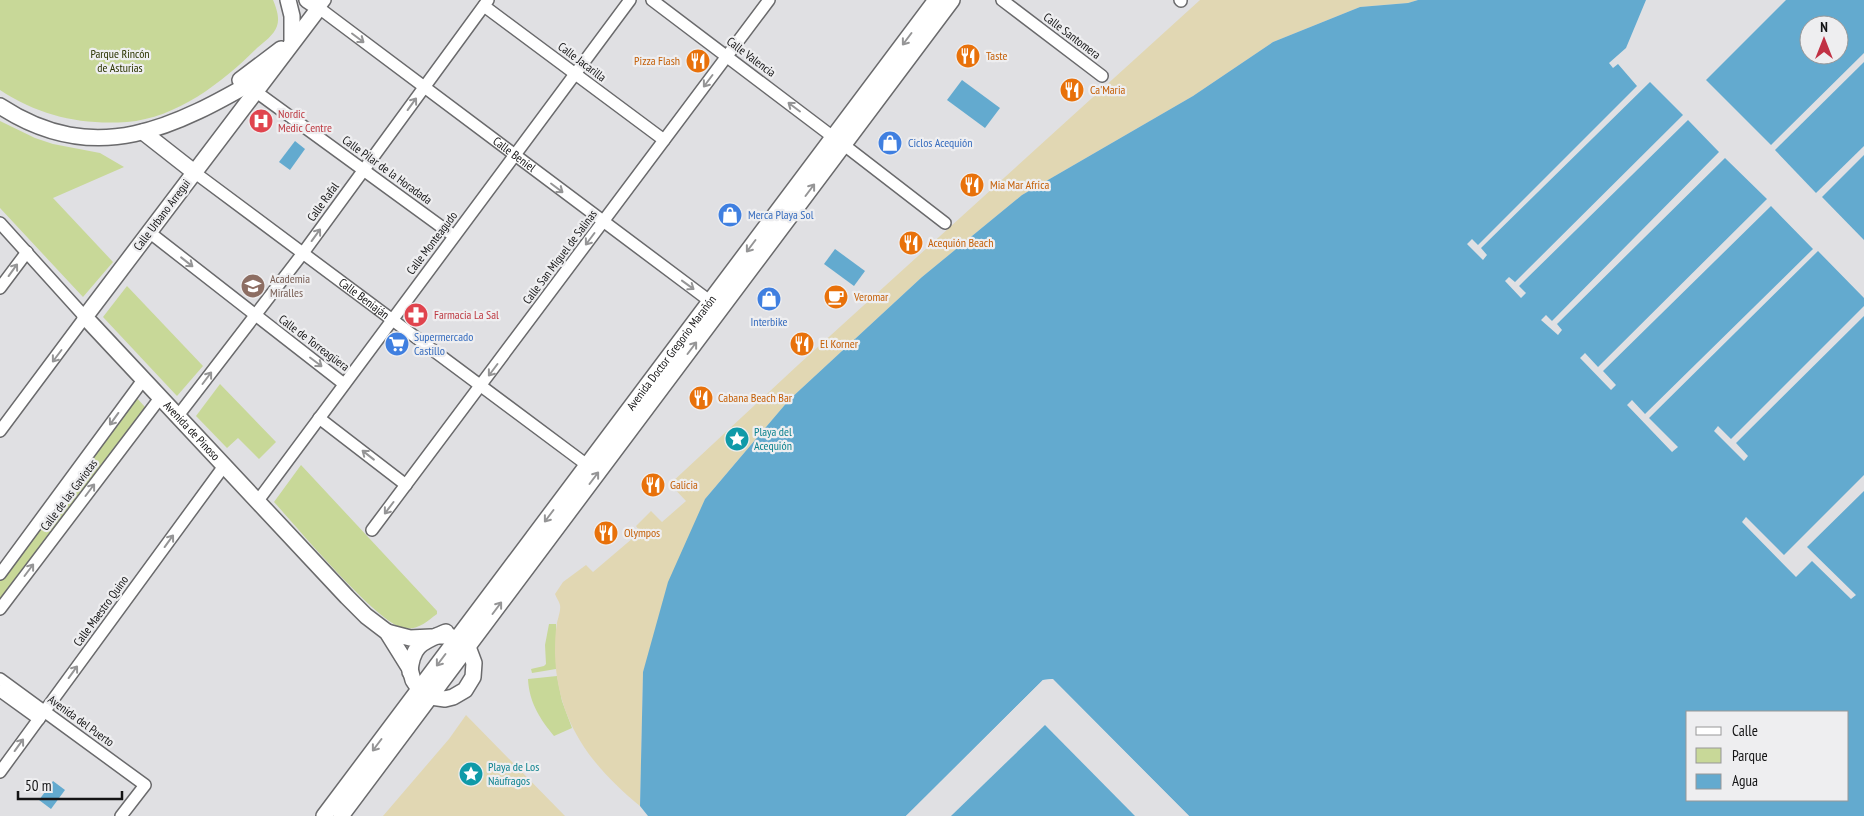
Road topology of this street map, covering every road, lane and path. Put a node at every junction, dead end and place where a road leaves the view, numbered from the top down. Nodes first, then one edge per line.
1 (288, 0) edge
2 (630, 0) edge
3 (652, 0) edge
4 (768, 0) edge
5 (936, 0) edge
6 (952, 0) edge
7 (1002, 0) edge
8 (317, 3) edge
9 (486, 3) edge
10 (292, 42) junction
11 (726, 56) junction
12 (269, 73) junction
13 (575, 74) junction
14 (1102, 76) dead end
15 (424, 87) junction
16 (255, 91) junction
17 (216, 101) junction
18 (0, 106) edge
19 (143, 132) junction
20 (664, 140) junction
21 (838, 141) junction
22 (514, 156) junction
23 (364, 170) junction
24 (194, 172) junction
25 (602, 222) junction
26 (945, 222) dead end
27 (0, 223) edge
28 (149, 232) junction
29 (454, 236) junction
30 (26, 252) junction
31 (303, 253) junction
32 (0, 288) edge
33 (715, 305) junction
34 (255, 316) junction
35 (86, 317) junction
36 (392, 320) junction
37 (143, 380) junction
38 (344, 384) junction
39 (481, 386) junction
40 (160, 398) junction
41 (177, 417) junction
42 (319, 418) junction
43 (0, 431) edge
44 (587, 464) junction
45 (224, 466) junction
46 (406, 485) junction
47 (257, 502) junction
48 (372, 530) dead end
49 (0, 574) edge
50 (0, 609) edge
51 (469, 622) junction
52 (387, 632) junction
53 (434, 636) junction
54 (462, 643) junction
55 (410, 669) junction
56 (0, 679) edge
57 (0, 691) edge
58 (432, 695) junction
59 (412, 710) junction
60 (41, 715) junction
61 (0, 772) edge
62 (121, 816) edge
63 (324, 816) edge
64 (341, 816) edge

1 - 10 street
2 - 13 street, Calle Monteagudo
3 - 11 street, Calle Valencia
4 - 11 street, Calle San Miguel de Salinas
5 -> 21 street, Avenida Doctor Gregorio Marañón
6 - 21 street, Avenida Doctor Gregorio Marañón
7 - 14 street, Calle Santomera
8 - 10 street, Calle Urbano Arregui
8 -> 15 street, Calle Beniel
9 - 13 street, Calle Jacarilla
9 - 15 street, Calle Rafal
10 - 12 street, Calle Urbano Arregui
10 - 17 street
11 -> 20 street, Calle San Miguel de Salinas
21 -> 11 street, Calle Valencia
12 - 16 street, Calle Urbano Arregui
12 - 17 street
13 - 20 street, Calle Jacarilla
13 - 22 street, Calle Monteagudo
15 - 22 street, Calle Beniel
23 -> 15 street, Calle Rafal
16 - 23 street, Calle Pilar de la Horadada
16 - 24 street, Calle Urbano Arregui
17 - 19 street
18 - 19 street
19 - 24 street, Calle Beniaján
20 - 25 street, Calle San Miguel de Salinas
21 - 26 street, Calle Valencia
21 - 33 street, Avenida Doctor Gregorio Marañón
22 -> 25 street, Calle Beniel
22 - 29 street, Calle Monteagudo
23 - 29 street, Calle Pilar de la Horadada
31 -> 23 street, Calle Rafal
24 - 28 street, Calle Urbano Arregui
24 - 31 street, Calle Beniaján
25 -> 33 street, Calle Beniel
25 -> 39 street, Calle San Miguel de Salinas
27 - 30 street, Avenida de Pinoso
28 -> 34 street, Calle de Torreagüera
28 - 35 street, Calle Urbano Arregui
29 - 36 street, Calle Monteagudo
32 -> 30 street
30 - 35 street, Avenida de Pinoso
31 - 34 street, Calle Rafal
31 - 36 street, Calle Beniaján
33 - 44 street, Avenida Doctor Gregorio Marañón
54 -> 33 street, Avenida Doctor Gregorio Marañón
34 -> 38 street, Calle de Torreagüera
41 -> 34 street, Calle Rafal
35 - 37 street, Avenida de Pinoso
35 -> 43 street, Calle Urbano Arregui
36 - 38 street, Calle Monteagudo
36 - 39 street, Calle Beniaján
37 - 40 street, Avenida de Pinoso
37 -> 49 street, Calle de las Gaviotas
38 - 42 street, Calle Monteagudo
39 - 44 street, Calle Beniaján
39 - 46 street, Calle San Miguel de Salinas
40 - 41 street, Avenida de Pinoso
50 -> 40 street, Calle de las Gaviotas
41 - 45 street, Avenida de Pinoso
46 -> 42 street
42 - 47 street, Calle Monteagudo
44 -> 51 street, Avenida Doctor Gregorio Marañón
45 - 47 street, Avenida de Pinoso
60 -> 45 street, Calle Maestro Quino
46 -> 48 street, Calle San Miguel de Salinas
47 - 52 street, Avenida de Pinoso
51 - 53 street
51 - 54 street, Avenida Doctor Gregorio Marañón
52 - 53 street, Avenida de Pinoso
52 - 55 street, Avenida de Pinoso
53 - 54 street, Avenida de Pinoso
53 - 55 street
54 - 58 street, Avenida Doctor Gregorio Marañón
54 - 58 street
55 - 58 street, Avenida de Pinoso
55 - 59 street
56 - 60 street, Avenida del Puerto
57 - 60 street, Avenida del Puerto
58 - 59 street
58 - 59 street, Avenida Doctor Gregorio Marañón
59 -> 63 street
59 - 64 street
61 -> 60 street, Calle Maestro Quino
60 - 62 street, Avenida del Puerto

